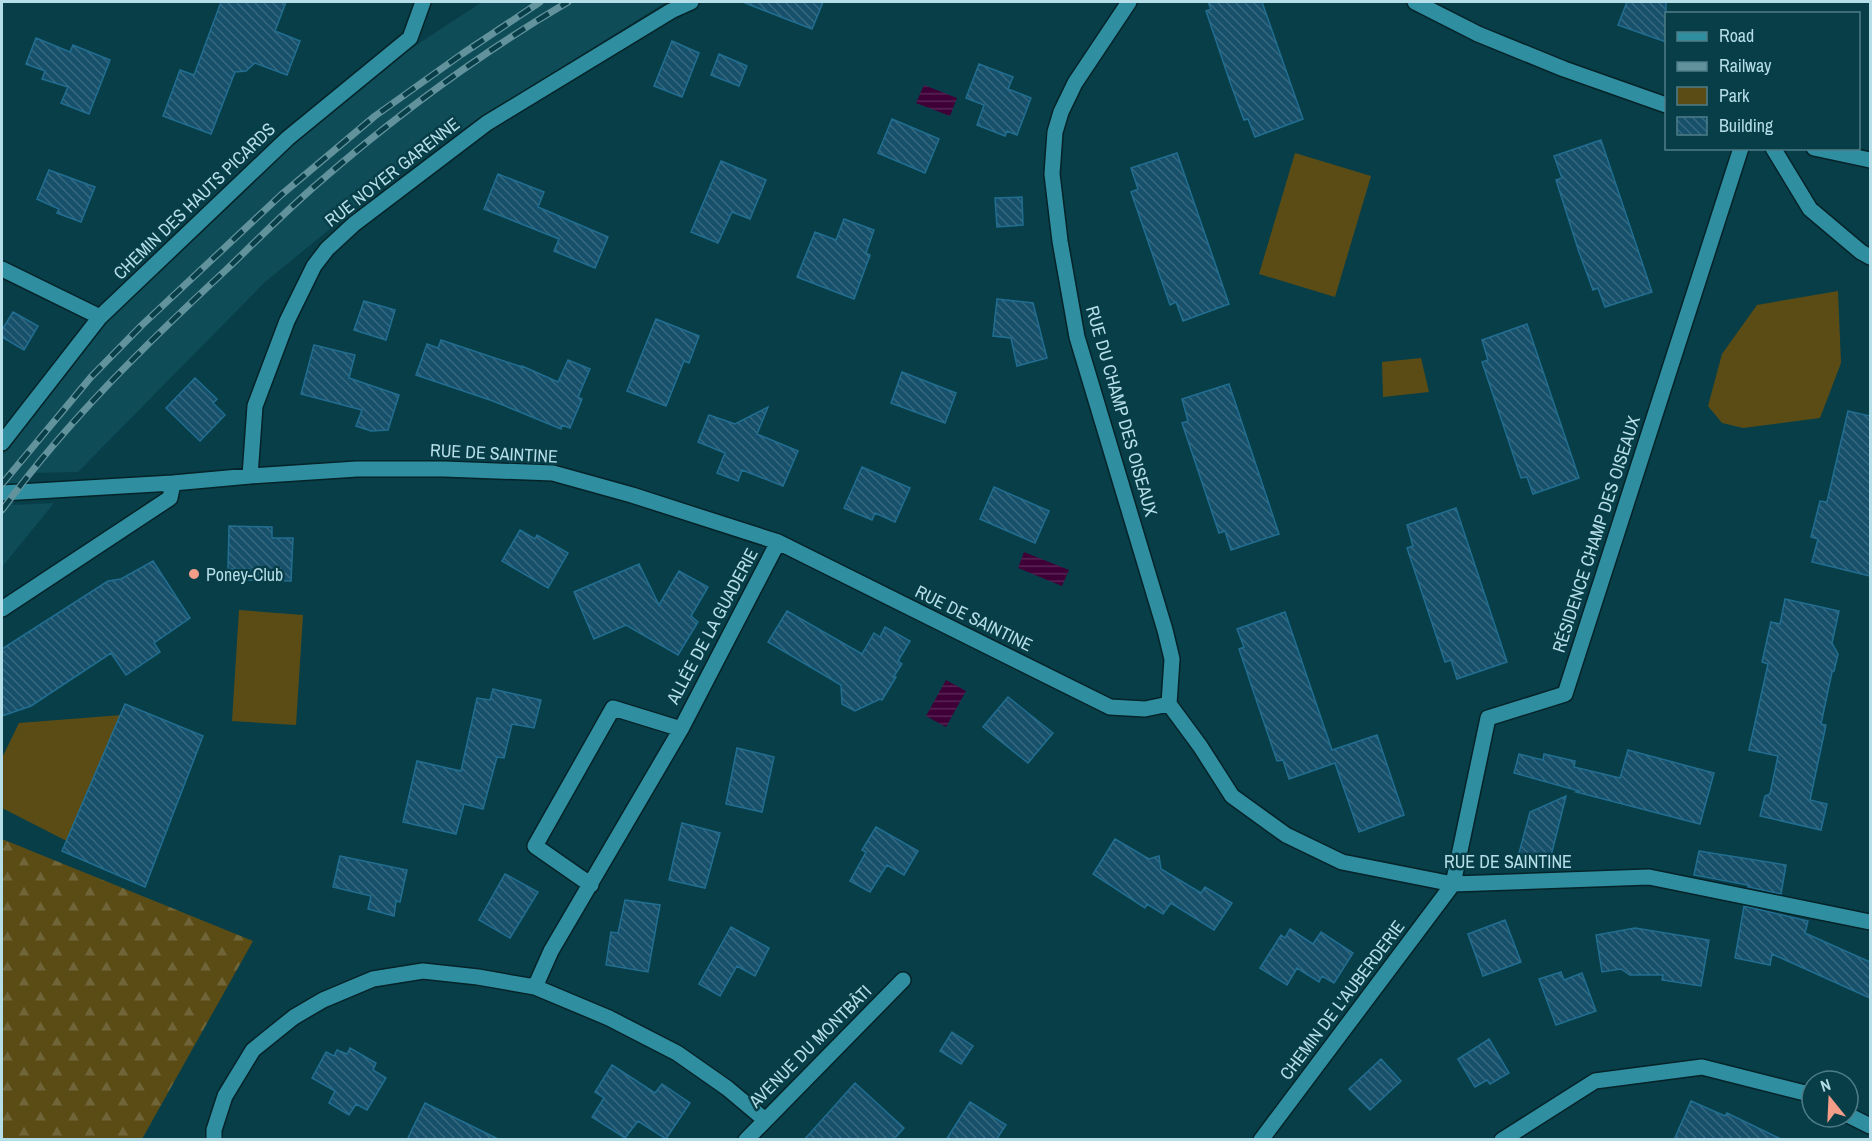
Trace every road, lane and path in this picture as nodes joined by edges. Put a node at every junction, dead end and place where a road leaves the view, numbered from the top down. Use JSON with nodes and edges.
{"nodes":[{"id":1,"x":423,"y":2,"type":"edge"},
{"id":2,"x":691,"y":2,"type":"edge"},
{"id":3,"x":1130,"y":2,"type":"edge"},
{"id":4,"x":1415,"y":2,"type":"edge"},
{"id":5,"x":1665,"y":105,"type":"edge"},
{"id":6,"x":1741,"y":150,"type":"edge"},
{"id":7,"x":1774,"y":150,"type":"edge"},
{"id":8,"x":1824,"y":150,"type":"edge"},
{"id":9,"x":1870,"y":159,"type":"edge"},
{"id":10,"x":1870,"y":257,"type":"edge"},
{"id":11,"x":2,"y":269,"type":"edge"},
{"id":12,"x":100,"y":317,"type":"junction"},
{"id":13,"x":2,"y":443,"type":"edge"},
{"id":14,"x":250,"y":476,"type":"junction"},
{"id":15,"x":173,"y":483,"type":"junction"},
{"id":16,"x":2,"y":493,"type":"edge"},
{"id":17,"x":778,"y":542,"type":"junction"},
{"id":18,"x":2,"y":609,"type":"edge"},
{"id":19,"x":1169,"y":704,"type":"junction"},
{"id":20,"x":681,"y":729,"type":"junction"},
{"id":21,"x":1453,"y":884,"type":"junction"},
{"id":22,"x":591,"y":885,"type":"junction"},
{"id":23,"x":1870,"y":922,"type":"edge"},
{"id":24,"x":903,"y":980,"type":"dead end"},
{"id":25,"x":536,"y":987,"type":"junction"},
{"id":26,"x":1800,"y":1092,"type":"edge"},
{"id":27,"x":764,"y":1119,"type":"junction"},
{"id":28,"x":214,"y":1140,"type":"edge"},
{"id":29,"x":746,"y":1140,"type":"edge"},
{"id":30,"x":1261,"y":1140,"type":"edge"},
{"id":31,"x":1502,"y":1140,"type":"edge"}],
"edges":[{"from":1,"to":12,"type":"street","name":"CHEMIN DES HAUTS PICARDS"},
{"from":2,"to":14,"type":"street","name":"RUE NOYER GARENNE"},
{"from":3,"to":19,"type":"street","name":"RUE DU CHAMP DES OISEAUX"},
{"from":4,"to":5,"type":"street"},
{"from":6,"to":21,"type":"street","name":"RÉSIDENCE CHAMP DES OISEAUX"},
{"from":7,"to":10,"type":"street"},
{"from":8,"to":9,"type":"street"},
{"from":11,"to":12,"type":"street"},
{"from":12,"to":13,"type":"street","name":"CHEMIN DES HAUTS PICARDS"},
{"from":14,"to":15,"type":"street","name":"RUE DE SAINTINE"},
{"from":14,"to":17,"type":"street","name":"RUE DE SAINTINE"},
{"from":15,"to":16,"type":"street","name":"RUE DE SAINTINE"},
{"from":15,"to":18,"type":"street"},
{"from":17,"to":19,"type":"street","name":"RUE DE SAINTINE"},
{"from":17,"to":20,"type":"street","name":"ALLÉE DE LA GUADERIE"},
{"from":19,"to":21,"type":"street","name":"RUE DE SAINTINE"},
{"from":20,"to":22,"type":"street","name":"ALLÉE DE LA GUADERIE"},
{"from":20,"to":22,"type":"street","name":"ALLÉE DE LA GUADERIE"},
{"from":21,"to":23,"type":"street","name":"RUE DE SAINTINE"},
{"from":21,"to":30,"type":"street","name":"CHEMIN DE L'AUBERDERIE"},
{"from":22,"to":25,"type":"street","name":"ALLÉE DE LA GUADERIE"},
{"from":24,"to":27,"type":"street","name":"AVENUE DU MONTBÂTI"},
{"from":25,"to":27,"type":"street"},
{"from":25,"to":28,"type":"street"},
{"from":26,"to":31,"type":"street"},
{"from":27,"to":29,"type":"street","name":"AVENUE DU MONTBÂTI"}]}
